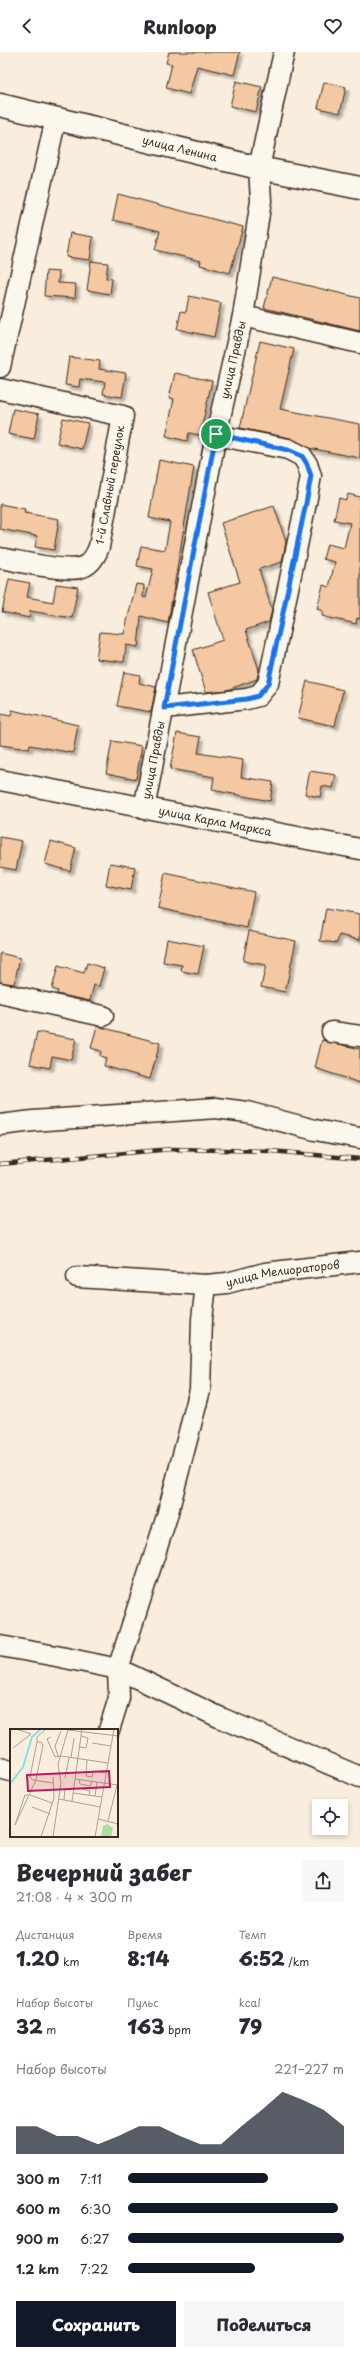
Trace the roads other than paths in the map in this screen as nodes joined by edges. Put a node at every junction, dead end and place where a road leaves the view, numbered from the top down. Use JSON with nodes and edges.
{"nodes":[{"id":1,"x":284,"y":52,"type":"edge"},
{"id":2,"x":0,"y":105,"type":"edge"},
{"id":3,"x":56,"y":118,"type":"junction"},
{"id":4,"x":259,"y":168,"type":"junction"},
{"id":5,"x":360,"y":188,"type":"edge"},
{"id":6,"x":243,"y":316,"type":"junction"},
{"id":7,"x":360,"y":343,"type":"edge"},
{"id":8,"x":0,"y":367,"type":"edge"},
{"id":9,"x":0,"y":389,"type":"edge"},
{"id":10,"x":216,"y":434,"type":"junction"},
{"id":11,"x":0,"y":558,"type":"edge"},
{"id":12,"x":164,"y":708,"type":"junction"},
{"id":13,"x":0,"y":780,"type":"edge"},
{"id":14,"x":144,"y":809,"type":"junction"},
{"id":15,"x":360,"y":849,"type":"edge"},
{"id":16,"x":0,"y":993,"type":"edge"},
{"id":17,"x":103,"y":1016,"type":"dead end"},
{"id":18,"x":332,"y":1032,"type":"dead end"},
{"id":19,"x":360,"y":1036,"type":"edge"},
{"id":20,"x":0,"y":1125,"type":"edge"},
{"id":21,"x":360,"y":1138,"type":"edge"},
{"id":22,"x":360,"y":1262,"type":"edge"},
{"id":23,"x":76,"y":1277,"type":"dead end"},
{"id":24,"x":206,"y":1285,"type":"junction"},
{"id":25,"x":0,"y":1646,"type":"edge"},
{"id":26,"x":118,"y":1669,"type":"junction"},
{"id":27,"x":109,"y":1729,"type":"edge"},
{"id":28,"x":0,"y":1768,"type":"edge"},
{"id":29,"x":10,"y":1771,"type":"edge"},
{"id":30,"x":360,"y":1777,"type":"edge"}],
"edges":[{"from":1,"to":4,"type":"street","name":"улица Правды"},
{"from":2,"to":3,"type":"main road","name":"улица Ленина"},
{"from":3,"to":4,"type":"main road","name":"улица Ленина"},
{"from":3,"to":8,"type":"street"},
{"from":4,"to":5,"type":"main road","name":"улица Ленина"},
{"from":4,"to":6,"type":"street","name":"улица Правды"},
{"from":6,"to":7,"type":"street"},
{"from":6,"to":10,"type":"street","name":"улица Правды"},
{"from":9,"to":11,"type":"street","name":"1-й Славный переулок"},
{"from":10,"to":12,"type":"street","name":"улица Правды"},
{"from":10,"to":12,"type":"street"},
{"from":12,"to":14,"type":"street","name":"улица Правды"},
{"from":13,"to":14,"type":"street","name":"улица Карла Маркса"},
{"from":14,"to":15,"type":"street","name":"улица Карла Маркса"},
{"from":16,"to":17,"type":"street"},
{"from":18,"to":19,"type":"street"},
{"from":20,"to":21,"type":"street"},
{"from":22,"to":24,"type":"street","name":"улица Мелиораторов"},
{"from":23,"to":24,"type":"street","name":"улица Мелиораторов"},
{"from":24,"to":26,"type":"street"},
{"from":25,"to":26,"type":"street"},
{"from":26,"to":27,"type":"street"},
{"from":26,"to":30,"type":"street"},
{"from":28,"to":29,"type":"street"}]}
